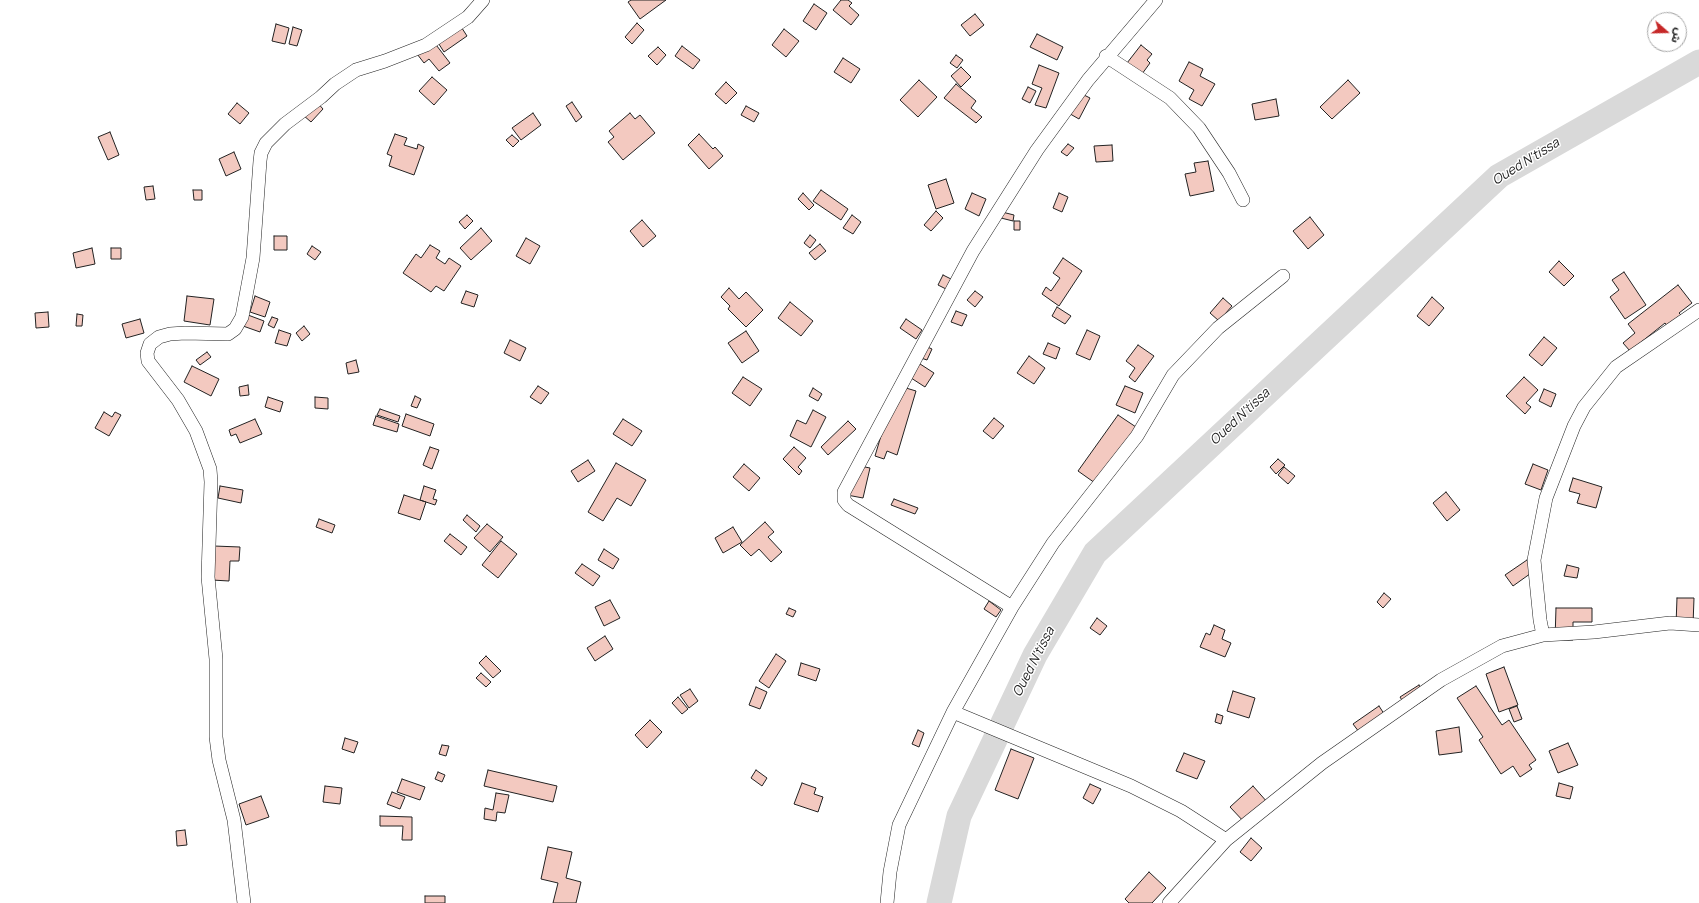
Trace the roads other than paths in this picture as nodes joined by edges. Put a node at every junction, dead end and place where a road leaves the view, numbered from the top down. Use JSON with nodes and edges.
{"nodes":[{"id":1,"x":483,"y":0,"type":"edge"},
{"id":2,"x":1156,"y":0,"type":"edge"},
{"id":3,"x":1106,"y":56,"type":"junction"},
{"id":4,"x":1243,"y":200,"type":"dead end"},
{"id":5,"x":1283,"y":276,"type":"dead end"},
{"id":6,"x":1699,"y":310,"type":"edge"},
{"id":7,"x":1012,"y":607,"type":"junction"},
{"id":8,"x":1699,"y":625,"type":"edge"},
{"id":9,"x":1543,"y":635,"type":"junction"},
{"id":10,"x":953,"y":712,"type":"junction"},
{"id":11,"x":1226,"y":840,"type":"junction"},
{"id":12,"x":244,"y":903,"type":"edge"},
{"id":13,"x":887,"y":903,"type":"edge"},
{"id":14,"x":1169,"y":903,"type":"edge"}],
"edges":[{"from":1,"to":12,"type":"street"},
{"from":2,"to":3,"type":"street"},
{"from":3,"to":4,"type":"street"},
{"from":3,"to":7,"type":"street"},
{"from":5,"to":7,"type":"street"},
{"from":6,"to":9,"type":"street"},
{"from":7,"to":10,"type":"street"},
{"from":8,"to":9,"type":"street"},
{"from":9,"to":11,"type":"street"},
{"from":10,"to":11,"type":"street"},
{"from":10,"to":13,"type":"street"},
{"from":11,"to":14,"type":"street"}]}
